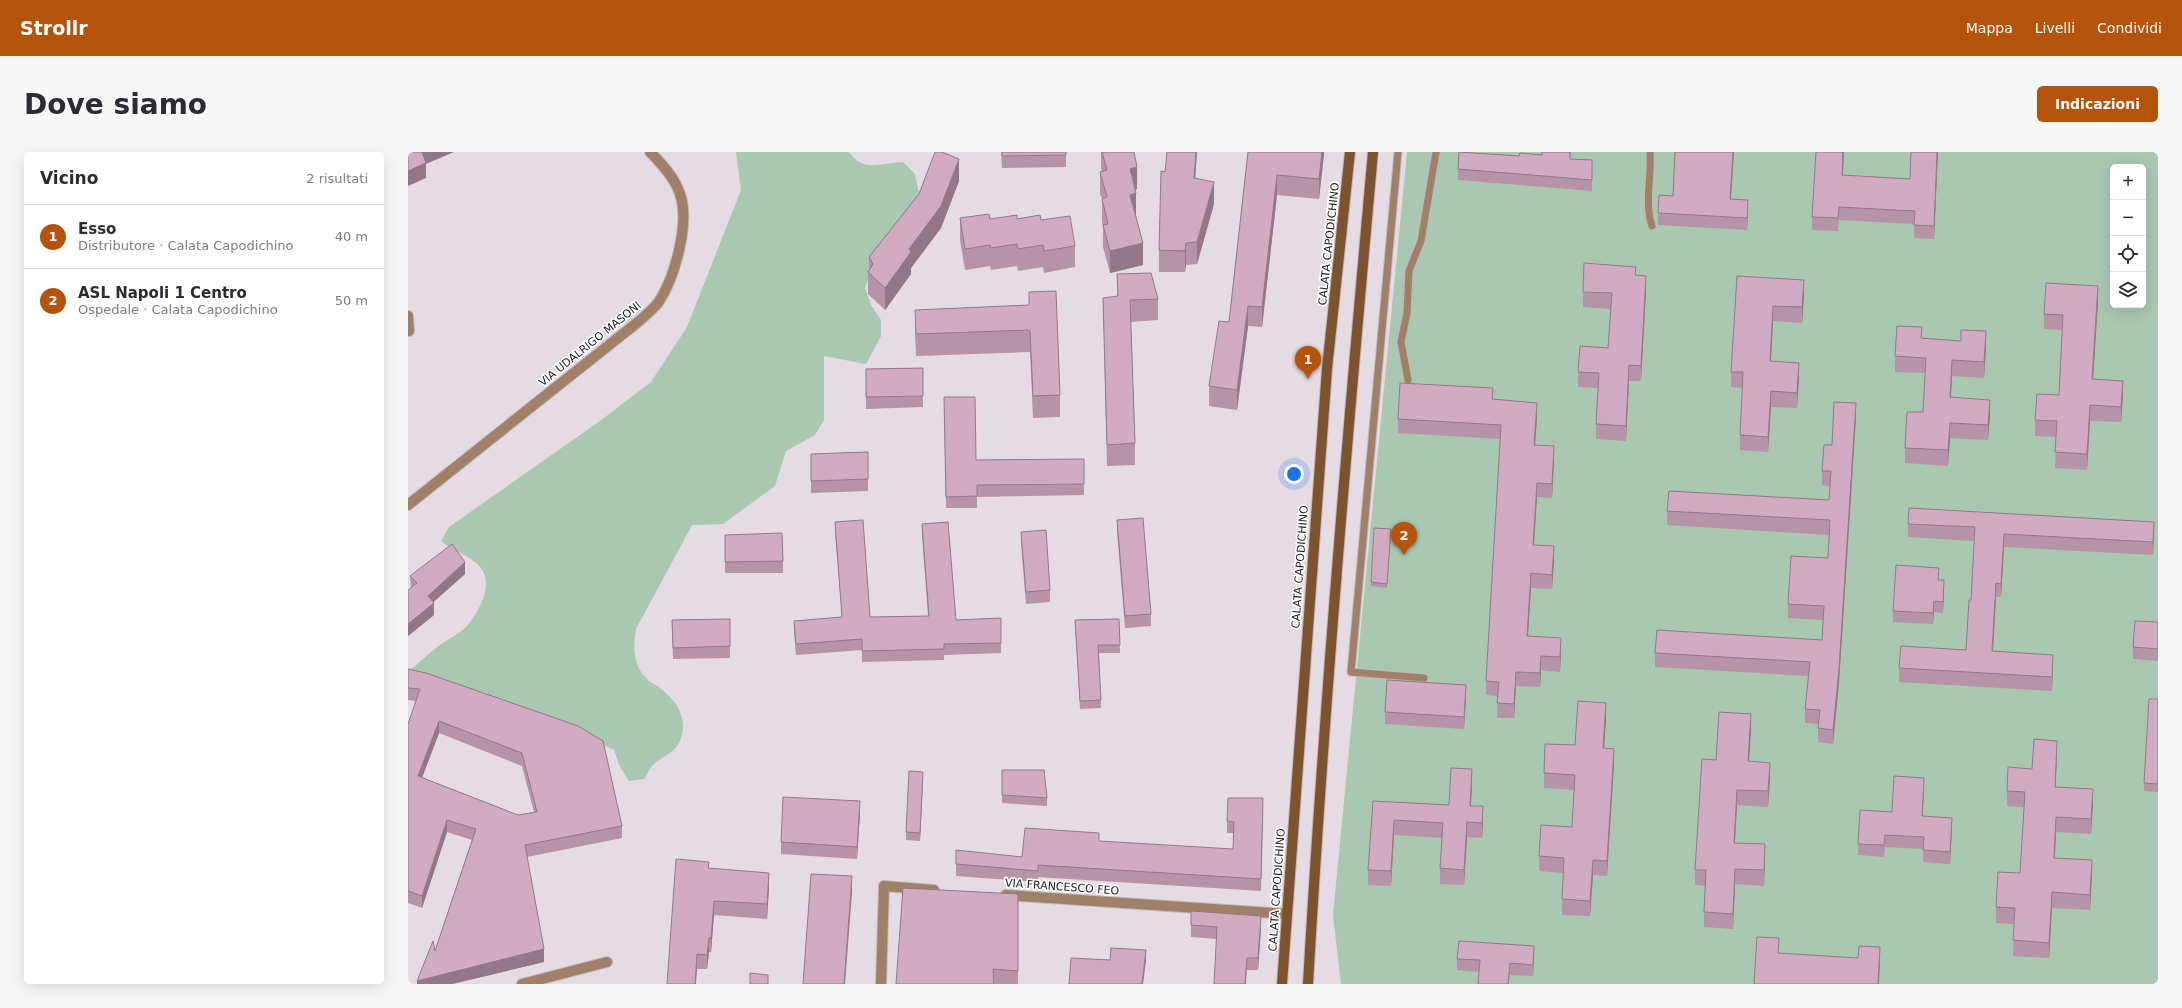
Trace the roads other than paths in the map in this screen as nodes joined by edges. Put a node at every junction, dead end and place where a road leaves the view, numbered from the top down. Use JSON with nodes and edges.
{"nodes":[{"id":1,"x":650,"y":152,"type":"edge"},
{"id":2,"x":1350,"y":152,"type":"edge"},
{"id":3,"x":1373,"y":152,"type":"edge"},
{"id":4,"x":1398,"y":152,"type":"edge"},
{"id":5,"x":1436,"y":152,"type":"edge"},
{"id":6,"x":1650,"y":152,"type":"edge"},
{"id":7,"x":1652,"y":226,"type":"dead end"},
{"id":8,"x":408,"y":316,"type":"edge"},
{"id":9,"x":408,"y":330,"type":"edge"},
{"id":10,"x":1408,"y":380,"type":"dead end"},
{"id":11,"x":408,"y":505,"type":"edge"},
{"id":12,"x":1424,"y":678,"type":"dead end"},
{"id":13,"x":948,"y":891,"type":"edge"},
{"id":14,"x":995,"y":894,"type":"edge"},
{"id":15,"x":1287,"y":914,"type":"junction"},
{"id":16,"x":607,"y":962,"type":"dead end"},
{"id":17,"x":522,"y":984,"type":"edge"},
{"id":18,"x":881,"y":984,"type":"edge"},
{"id":19,"x":1282,"y":984,"type":"edge"},
{"id":20,"x":1308,"y":984,"type":"edge"}],
"edges":[{"from":1,"to":11,"type":"street","name":"VIA UDALRIGO MASONI"},
{"from":2,"to":15,"type":"main road","name":"CALATA CAPODICHINO"},
{"from":3,"to":20,"type":"main road"},
{"from":4,"to":12,"type":"lane"},
{"from":5,"to":10,"type":"lane"},
{"from":6,"to":7,"type":"lane"},
{"from":8,"to":9,"type":"street"},
{"from":13,"to":18,"type":"street"},
{"from":14,"to":15,"type":"street","name":"VIA FRANCESCO FEO"},
{"from":15,"to":19,"type":"main road","name":"CALATA CAPODICHINO"},
{"from":16,"to":17,"type":"street"}]}
